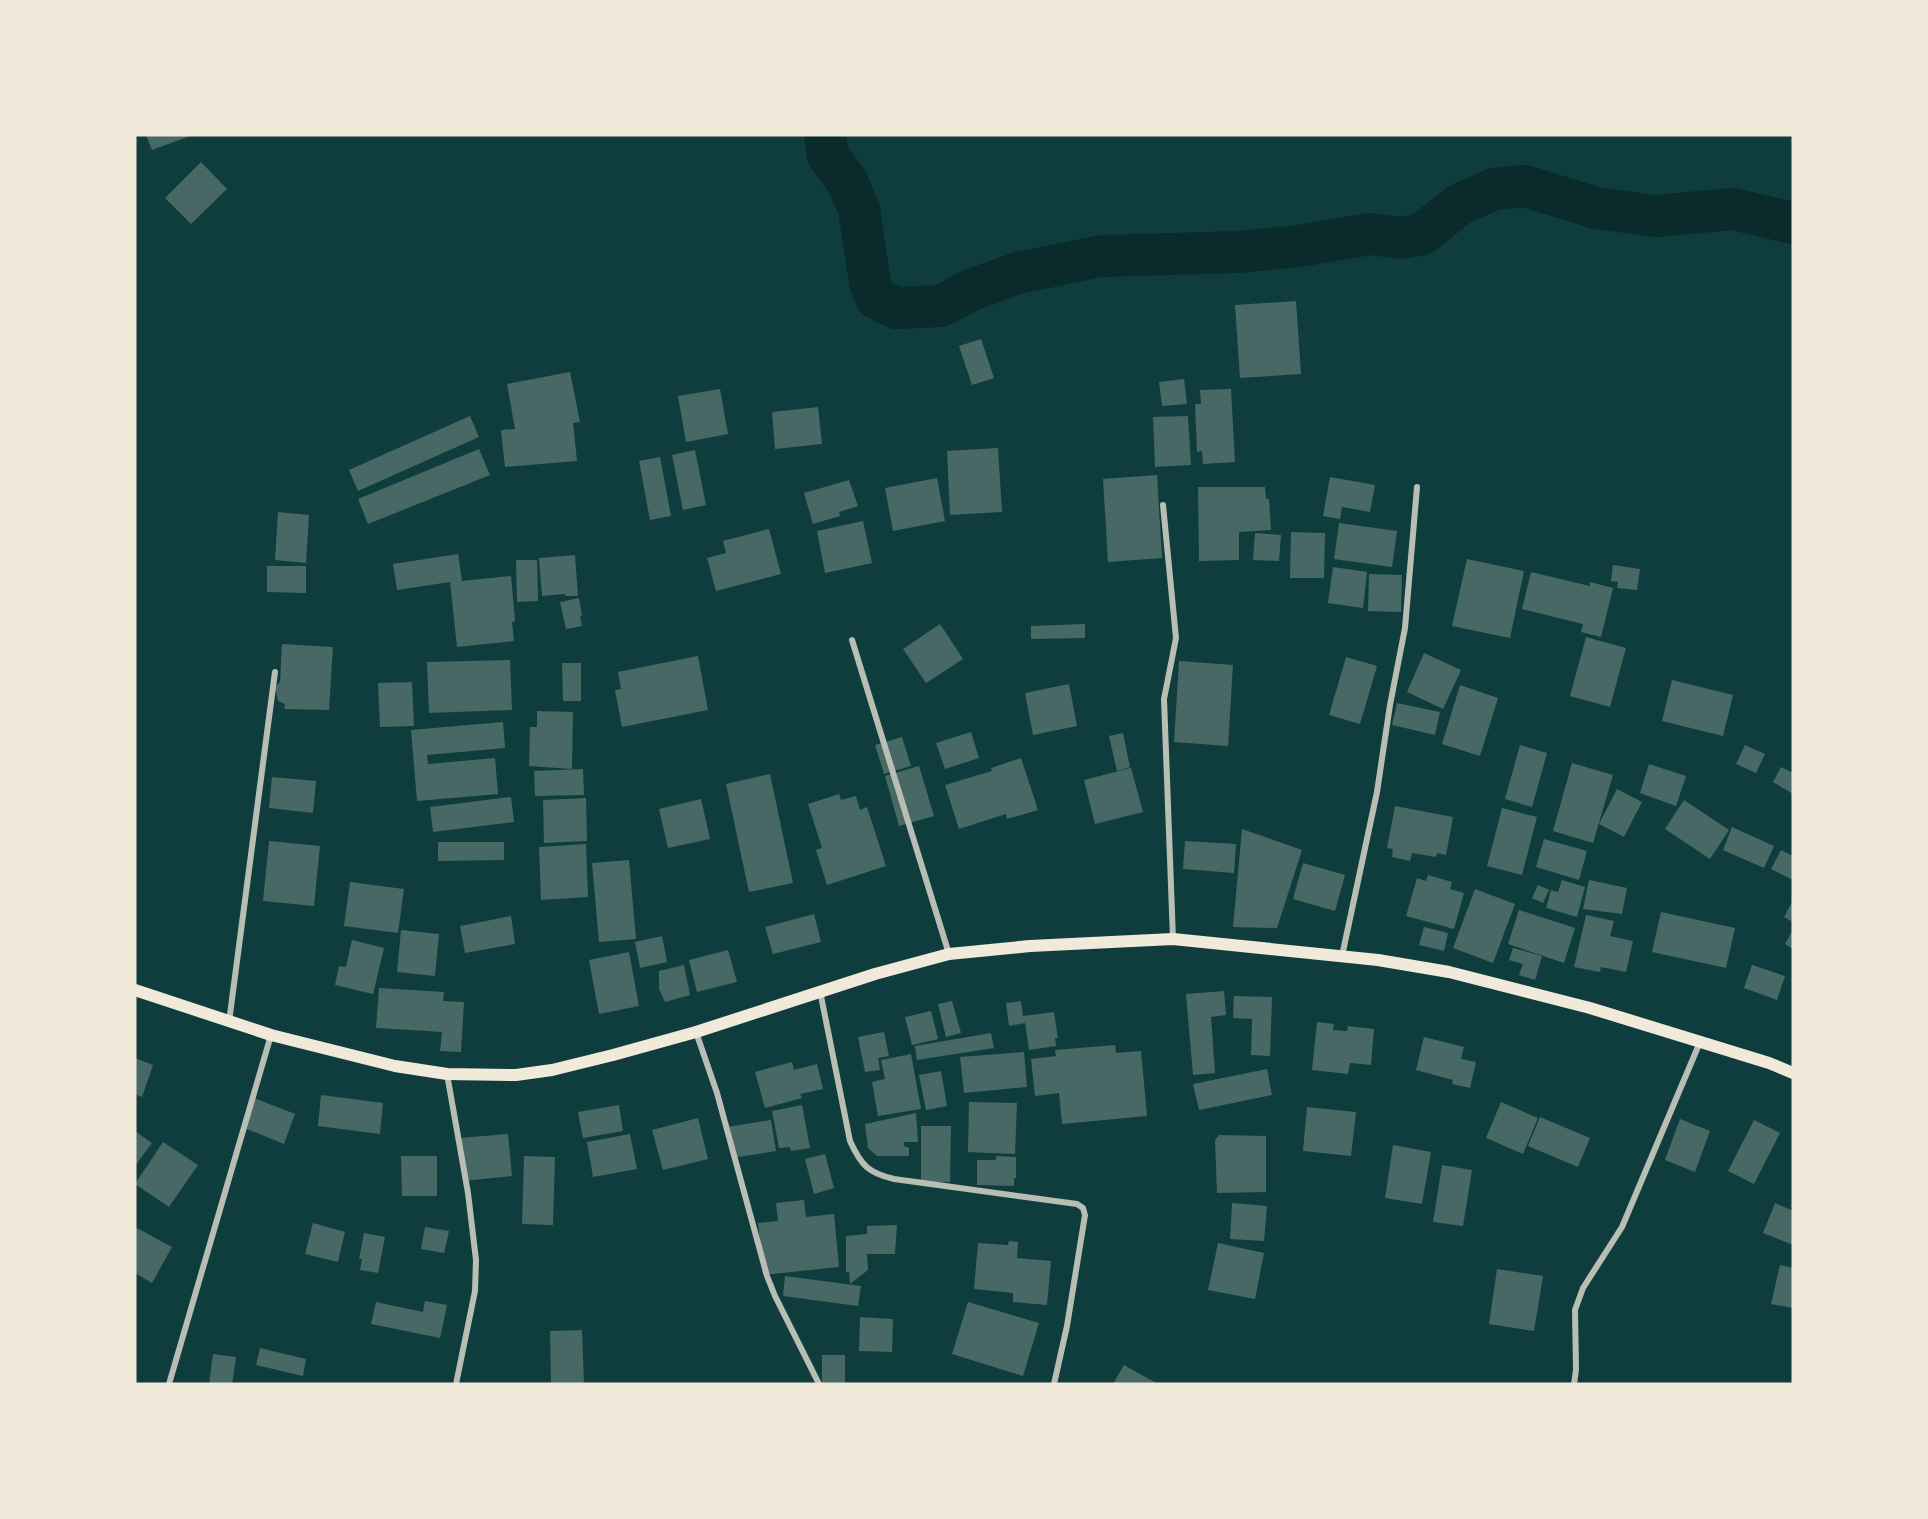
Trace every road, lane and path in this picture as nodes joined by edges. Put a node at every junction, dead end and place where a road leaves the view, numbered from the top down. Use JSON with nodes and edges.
{"nodes":[{"id":1,"x":1417,"y":488,"type":"dead end"},
{"id":2,"x":1163,"y":505,"type":"dead end"},
{"id":3,"x":852,"y":639,"type":"dead end"},
{"id":4,"x":275,"y":672,"type":"dead end"},
{"id":5,"x":1173,"y":939,"type":"junction"},
{"id":6,"x":949,"y":954,"type":"junction"},
{"id":7,"x":1342,"y":957,"type":"junction"},
{"id":8,"x":135,"y":990,"type":"edge"},
{"id":9,"x":820,"y":992,"type":"junction"},
{"id":10,"x":229,"y":1022,"type":"junction"},
{"id":11,"x":696,"y":1032,"type":"junction"},
{"id":12,"x":272,"y":1035,"type":"junction"},
{"id":13,"x":1700,"y":1042,"type":"junction"},
{"id":14,"x":1793,"y":1073,"type":"edge"},
{"id":15,"x":447,"y":1074,"type":"junction"},
{"id":16,"x":169,"y":1384,"type":"edge"},
{"id":17,"x":456,"y":1384,"type":"edge"},
{"id":18,"x":819,"y":1384,"type":"edge"},
{"id":19,"x":1054,"y":1384,"type":"edge"},
{"id":20,"x":1574,"y":1384,"type":"edge"}],
"edges":[{"from":1,"to":7,"type":"street"},
{"from":2,"to":5,"type":"street"},
{"from":3,"to":6,"type":"street"},
{"from":4,"to":10,"type":"street"},
{"from":5,"to":6,"type":"main road"},
{"from":5,"to":7,"type":"main road"},
{"from":6,"to":9,"type":"main road"},
{"from":7,"to":13,"type":"main road"},
{"from":8,"to":10,"type":"main road"},
{"from":9,"to":11,"type":"main road"},
{"from":9,"to":19,"type":"street"},
{"from":10,"to":12,"type":"main road"},
{"from":11,"to":15,"type":"main road"},
{"from":11,"to":18,"type":"street"},
{"from":12,"to":15,"type":"main road"},
{"from":12,"to":16,"type":"street"},
{"from":13,"to":14,"type":"main road"},
{"from":13,"to":20,"type":"street"},
{"from":15,"to":17,"type":"street"}]}
